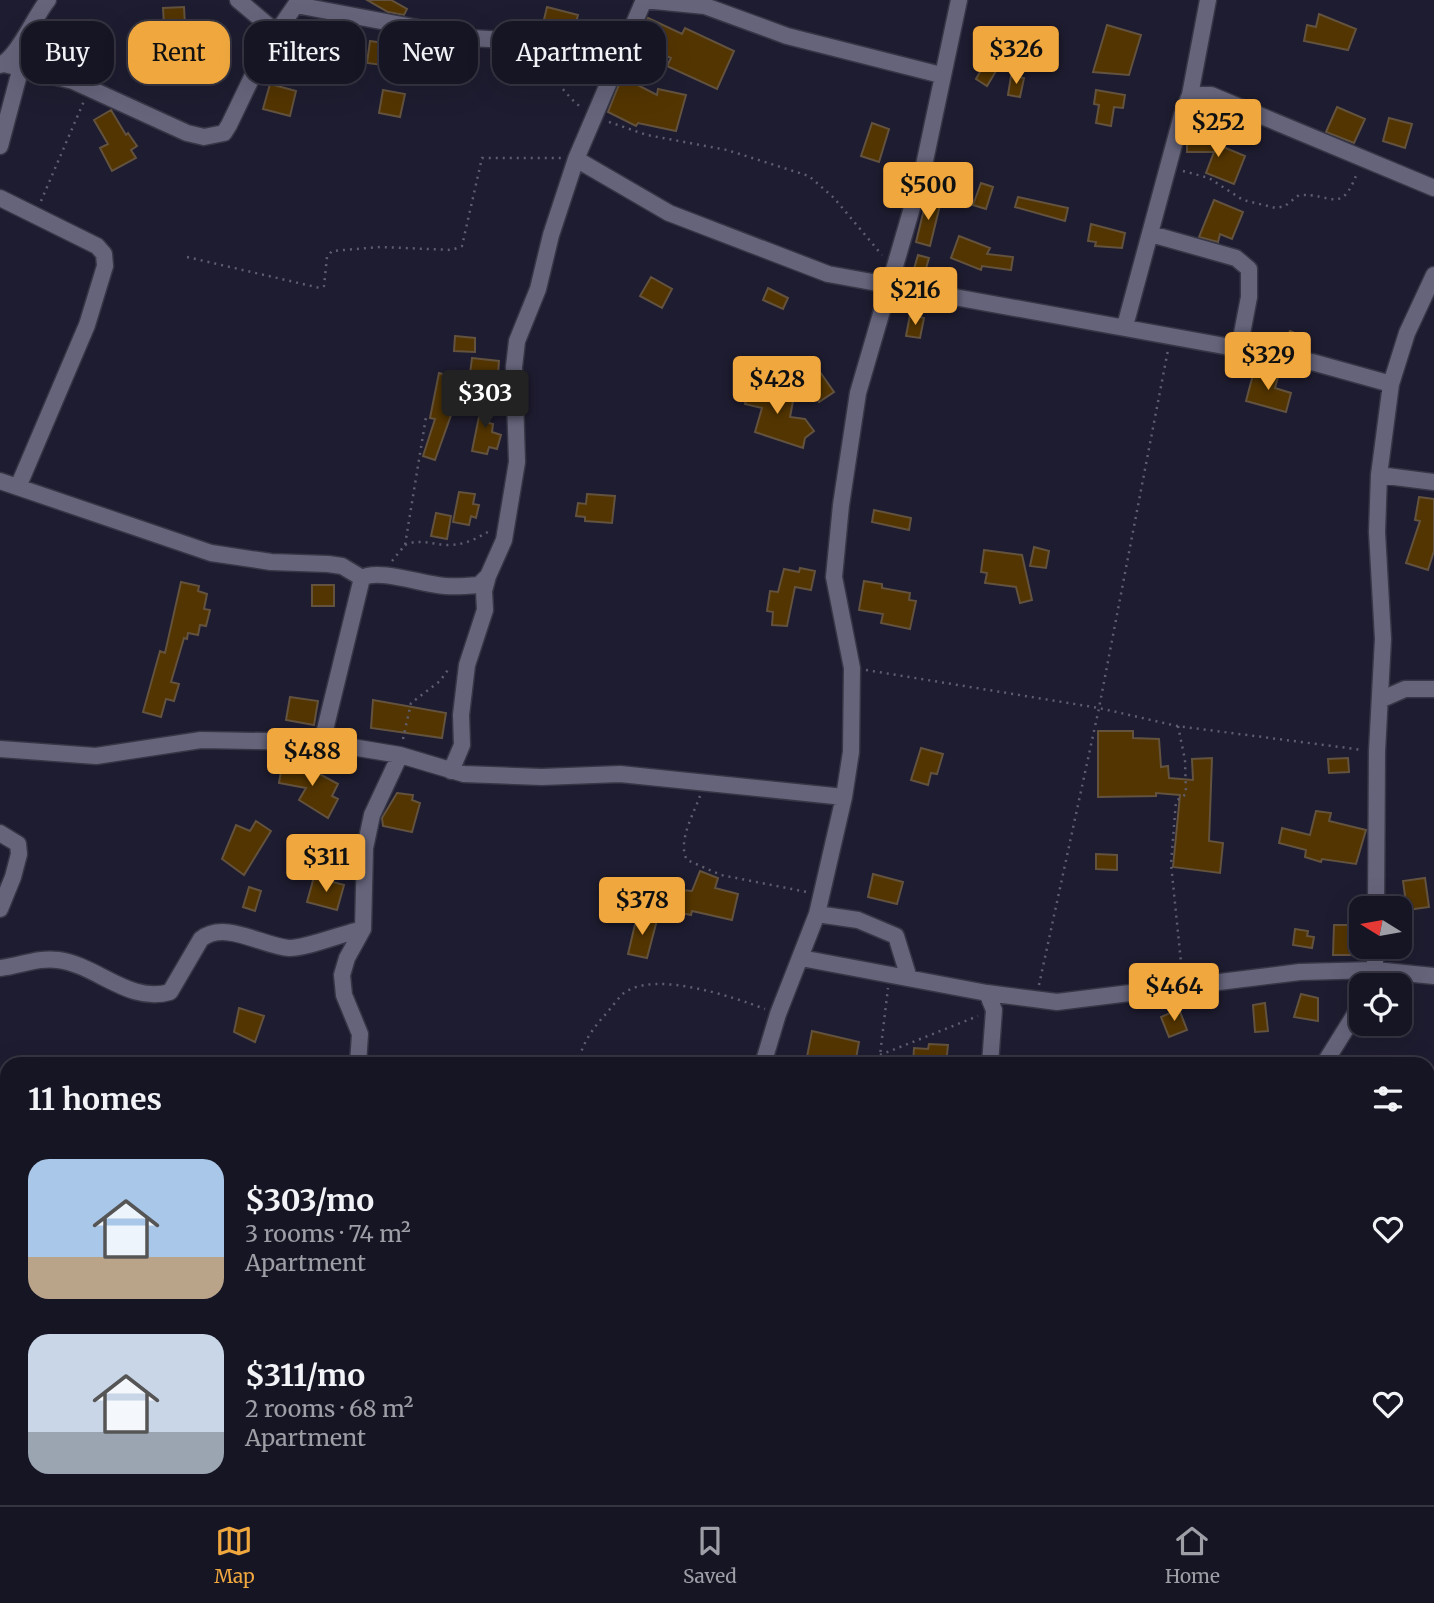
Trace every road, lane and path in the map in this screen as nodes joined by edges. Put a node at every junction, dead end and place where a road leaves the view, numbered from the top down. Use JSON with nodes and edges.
{"nodes":[{"id":1,"x":48,"y":0,"type":"edge"},
{"id":2,"x":238,"y":0,"type":"edge"},
{"id":3,"x":644,"y":0,"type":"edge"},
{"id":4,"x":959,"y":0,"type":"edge"},
{"id":5,"x":1208,"y":0,"type":"edge"},
{"id":6,"x":297,"y":2,"type":"edge"},
{"id":7,"x":263,"y":21,"type":"edge"},
{"id":8,"x":284,"y":21,"type":"edge"},
{"id":9,"x":634,"y":21,"type":"edge"},
{"id":10,"x":492,"y":40,"type":"edge"},
{"id":11,"x":8,"y":66,"type":"edge"},
{"id":12,"x":941,"y":75,"type":"junction"},
{"id":13,"x":250,"y":84,"type":"edge"},
{"id":14,"x":559,"y":84,"type":"edge"},
{"id":15,"x":607,"y":84,"type":"edge"},
{"id":16,"x":90,"y":89,"type":"junction"},
{"id":17,"x":1190,"y":95,"type":"junction"},
{"id":18,"x":594,"y":117,"type":"junction"},
{"id":19,"x":0,"y":146,"type":"edge"},
{"id":20,"x":576,"y":159,"type":"junction"},
{"id":21,"x":1369,"y":161,"type":"junction"},
{"id":22,"x":1167,"y":166,"type":"junction"},
{"id":23,"x":1434,"y":188,"type":"edge"},
{"id":24,"x":0,"y":198,"type":"edge"},
{"id":25,"x":35,"y":216,"type":"junction"},
{"id":26,"x":1151,"y":234,"type":"junction"},
{"id":27,"x":187,"y":257,"type":"dead end"},
{"id":28,"x":893,"y":268,"type":"junction"},
{"id":29,"x":1434,"y":275,"type":"edge"},
{"id":30,"x":887,"y":285,"type":"junction"},
{"id":31,"x":1125,"y":326,"type":"junction"},
{"id":32,"x":1171,"y":337,"type":"junction"},
{"id":33,"x":1239,"y":349,"type":"junction"},
{"id":34,"x":1391,"y":384,"type":"junction"},
{"id":35,"x":426,"y":417,"type":"dead end"},
{"id":36,"x":1379,"y":474,"type":"junction"},
{"id":37,"x":0,"y":481,"type":"edge"},
{"id":38,"x":1434,"y":482,"type":"edge"},
{"id":39,"x":18,"y":487,"type":"junction"},
{"id":40,"x":507,"y":524,"type":"junction"},
{"id":41,"x":405,"y":545,"type":"junction"},
{"id":42,"x":384,"y":564,"type":"dead end"},
{"id":43,"x":488,"y":576,"type":"junction"},
{"id":44,"x":362,"y":578,"type":"junction"},
{"id":45,"x":452,"y":663,"type":"dead end"},
{"id":46,"x":852,"y":668,"type":"junction"},
{"id":47,"x":1382,"y":672,"type":"junction"},
{"id":48,"x":1434,"y":689,"type":"edge"},
{"id":49,"x":1405,"y":690,"type":"junction"},
{"id":50,"x":1380,"y":700,"type":"junction"},
{"id":51,"x":1099,"y":708,"type":"junction"},
{"id":52,"x":1177,"y":726,"type":"junction"},
{"id":53,"x":322,"y":742,"type":"junction"},
{"id":54,"x":0,"y":750,"type":"edge"},
{"id":55,"x":1377,"y":751,"type":"junction"},
{"id":56,"x":400,"y":755,"type":"junction"},
{"id":57,"x":451,"y":771,"type":"junction"},
{"id":58,"x":705,"y":783,"type":"junction"},
{"id":59,"x":844,"y":797,"type":"junction"},
{"id":60,"x":0,"y":833,"type":"edge"},
{"id":61,"x":822,"y":893,"type":"junction"},
{"id":62,"x":1376,"y":896,"type":"edge"},
{"id":63,"x":0,"y":909,"type":"edge"},
{"id":64,"x":817,"y":914,"type":"junction"},
{"id":65,"x":363,"y":929,"type":"junction"},
{"id":66,"x":801,"y":958,"type":"junction"},
{"id":67,"x":0,"y":968,"type":"edge"},
{"id":68,"x":890,"y":975,"type":"junction"},
{"id":69,"x":1349,"y":976,"type":"edge"},
{"id":70,"x":1434,"y":976,"type":"edge"},
{"id":71,"x":1412,"y":977,"type":"edge"},
{"id":72,"x":909,"y":978,"type":"junction"},
{"id":73,"x":1183,"y":986,"type":"junction"},
{"id":74,"x":987,"y":993,"type":"junction"},
{"id":75,"x":1036,"y":1001,"type":"junction"},
{"id":76,"x":994,"y":1010,"type":"junction"},
{"id":77,"x":778,"y":1014,"type":"junction"},
{"id":78,"x":1349,"y":1024,"type":"edge"},
{"id":79,"x":880,"y":1055,"type":"joint"},
{"id":80,"x":358,"y":1057,"type":"edge"},
{"id":81,"x":580,"y":1057,"type":"edge"},
{"id":82,"x":765,"y":1057,"type":"edge"},
{"id":83,"x":991,"y":1057,"type":"edge"},
{"id":84,"x":1328,"y":1057,"type":"edge"}],
"edges":[{"from":1,"to":11,"type":"street"},
{"from":2,"to":7,"type":"street"},
{"from":3,"to":9,"type":"street"},
{"from":3,"to":12,"type":"street"},
{"from":4,"to":12,"type":"street"},
{"from":5,"to":17,"type":"street"},
{"from":6,"to":8,"type":"street"},
{"from":6,"to":10,"type":"street"},
{"from":11,"to":16,"type":"street"},
{"from":11,"to":19,"type":"street"},
{"from":12,"to":28,"type":"street"},
{"from":13,"to":16,"type":"street"},
{"from":14,"to":18,"type":"path"},
{"from":15,"to":18,"type":"street"},
{"from":16,"to":25,"type":"path"},
{"from":17,"to":21,"type":"street"},
{"from":17,"to":22,"type":"street"},
{"from":18,"to":20,"type":"street"},
{"from":18,"to":28,"type":"path"},
{"from":20,"to":27,"type":"path"},
{"from":20,"to":30,"type":"street"},
{"from":20,"to":40,"type":"street"},
{"from":21,"to":22,"type":"path"},
{"from":21,"to":23,"type":"street"},
{"from":22,"to":26,"type":"street"},
{"from":24,"to":25,"type":"street"},
{"from":25,"to":39,"type":"street"},
{"from":26,"to":31,"type":"street"},
{"from":26,"to":33,"type":"street"},
{"from":28,"to":30,"type":"street"},
{"from":29,"to":34,"type":"street"},
{"from":30,"to":31,"type":"street"},
{"from":30,"to":46,"type":"street"},
{"from":31,"to":32,"type":"street"},
{"from":32,"to":33,"type":"street"},
{"from":32,"to":51,"type":"path"},
{"from":33,"to":34,"type":"street"},
{"from":34,"to":36,"type":"street"},
{"from":35,"to":41,"type":"path"},
{"from":36,"to":38,"type":"street"},
{"from":36,"to":47,"type":"street"},
{"from":37,"to":39,"type":"street"},
{"from":39,"to":44,"type":"street"},
{"from":40,"to":41,"type":"path"},
{"from":40,"to":43,"type":"street"},
{"from":41,"to":42,"type":"path"},
{"from":43,"to":44,"type":"street"},
{"from":43,"to":57,"type":"street"},
{"from":44,"to":53,"type":"street"},
{"from":45,"to":56,"type":"path"},
{"from":46,"to":51,"type":"path"},
{"from":46,"to":59,"type":"street"},
{"from":47,"to":49,"type":"street"},
{"from":47,"to":50,"type":"street"},
{"from":48,"to":49,"type":"street"},
{"from":49,"to":50,"type":"street"},
{"from":50,"to":55,"type":"street"},
{"from":51,"to":52,"type":"path"},
{"from":51,"to":75,"type":"path"},
{"from":52,"to":55,"type":"path"},
{"from":52,"to":73,"type":"path"},
{"from":53,"to":54,"type":"street"},
{"from":53,"to":56,"type":"street"},
{"from":55,"to":62,"type":"street"},
{"from":56,"to":57,"type":"street"},
{"from":56,"to":65,"type":"street"},
{"from":57,"to":58,"type":"street"},
{"from":58,"to":59,"type":"street"},
{"from":58,"to":61,"type":"path"},
{"from":59,"to":61,"type":"street"},
{"from":60,"to":63,"type":"street"},
{"from":61,"to":64,"type":"street"},
{"from":64,"to":66,"type":"street"},
{"from":64,"to":72,"type":"street"},
{"from":65,"to":67,"type":"street"},
{"from":65,"to":80,"type":"street"},
{"from":66,"to":68,"type":"street"},
{"from":66,"to":77,"type":"street"},
{"from":68,"to":72,"type":"street"},
{"from":68,"to":79,"type":"path"},
{"from":69,"to":73,"type":"street"},
{"from":70,"to":71,"type":"street"},
{"from":72,"to":74,"type":"street"},
{"from":73,"to":75,"type":"street"},
{"from":74,"to":75,"type":"street"},
{"from":74,"to":76,"type":"street"},
{"from":76,"to":79,"type":"path"},
{"from":76,"to":83,"type":"street"},
{"from":77,"to":81,"type":"path"},
{"from":77,"to":82,"type":"street"},
{"from":78,"to":84,"type":"street"}]}
